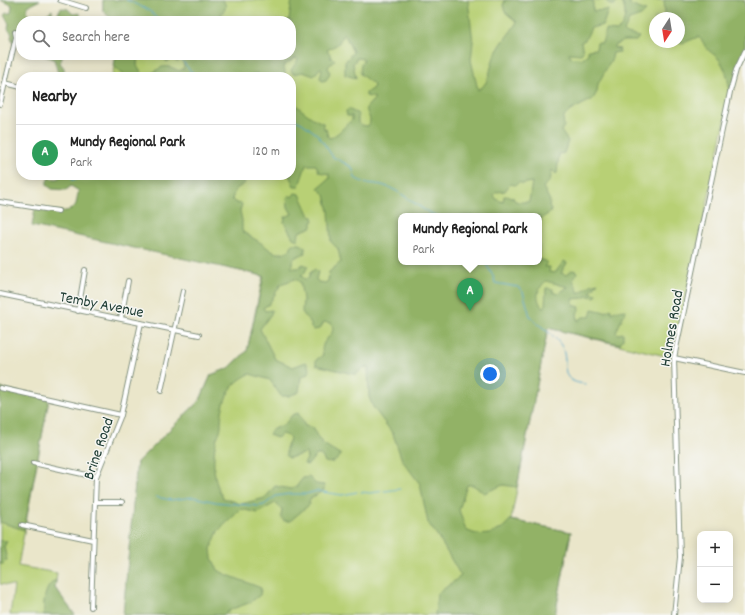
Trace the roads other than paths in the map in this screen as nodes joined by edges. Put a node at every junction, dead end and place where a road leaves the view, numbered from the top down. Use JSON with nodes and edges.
{"nodes":[{"id":1,"x":60,"y":0,"type":"edge"},
{"id":2,"x":86,"y":8,"type":"dead end"},
{"id":3,"x":14,"y":32,"type":"dead end"},
{"id":4,"x":745,"y":51,"type":"edge"},
{"id":5,"x":5,"y":83,"type":"junction"},
{"id":6,"x":16,"y":86,"type":"edge"},
{"id":7,"x":0,"y":104,"type":"edge"},
{"id":8,"x":0,"y":202,"type":"edge"},
{"id":9,"x":58,"y":211,"type":"dead end"},
{"id":10,"x":85,"y":270,"type":"dead end"},
{"id":11,"x":128,"y":281,"type":"dead end"},
{"id":12,"x":184,"y":291,"type":"dead end"},
{"id":13,"x":0,"y":294,"type":"edge"},
{"id":14,"x":78,"y":311,"type":"junction"},
{"id":15,"x":121,"y":318,"type":"junction"},
{"id":16,"x":141,"y":323,"type":"junction"},
{"id":17,"x":175,"y":330,"type":"junction"},
{"id":18,"x":199,"y":336,"type":"dead end"},
{"id":19,"x":674,"y":358,"type":"junction"},
{"id":20,"x":745,"y":373,"type":"edge"},
{"id":21,"x":0,"y":388,"type":"edge"},
{"id":22,"x":161,"y":391,"type":"dead end"},
{"id":23,"x":121,"y":415,"type":"junction"},
{"id":24,"x":33,"y":463,"type":"dead end"},
{"id":25,"x":96,"y":477,"type":"junction"},
{"id":26,"x":95,"y":502,"type":"junction"},
{"id":27,"x":122,"y":502,"type":"dead end"},
{"id":28,"x":22,"y":525,"type":"dead end"},
{"id":29,"x":94,"y":540,"type":"junction"},
{"id":30,"x":91,"y":607,"type":"dead end"},
{"id":31,"x":674,"y":615,"type":"edge"}],
"edges":[{"from":1,"to":2,"type":"street"},
{"from":3,"to":5,"type":"street"},
{"from":4,"to":19,"type":"street","name":"Holmes Road"},
{"from":5,"to":6,"type":"street"},
{"from":5,"to":7,"type":"street"},
{"from":8,"to":9,"type":"street"},
{"from":10,"to":14,"type":"street"},
{"from":11,"to":15,"type":"street"},
{"from":12,"to":17,"type":"street"},
{"from":13,"to":14,"type":"street","name":"Temby Avenue"},
{"from":14,"to":15,"type":"street","name":"Temby Avenue"},
{"from":15,"to":16,"type":"street","name":"Temby Avenue"},
{"from":16,"to":17,"type":"street","name":"Temby Avenue"},
{"from":16,"to":23,"type":"street","name":"Brine Road"},
{"from":17,"to":18,"type":"street","name":"Temby Avenue"},
{"from":17,"to":22,"type":"street"},
{"from":19,"to":20,"type":"street"},
{"from":19,"to":31,"type":"street","name":"Holmes Road"},
{"from":21,"to":23,"type":"street"},
{"from":23,"to":25,"type":"street","name":"Brine Road"},
{"from":24,"to":25,"type":"street"},
{"from":25,"to":26,"type":"street","name":"Brine Road"},
{"from":26,"to":27,"type":"street"},
{"from":26,"to":29,"type":"street","name":"Brine Road"},
{"from":28,"to":29,"type":"street"},
{"from":29,"to":30,"type":"street","name":"Brine Road"}]}
